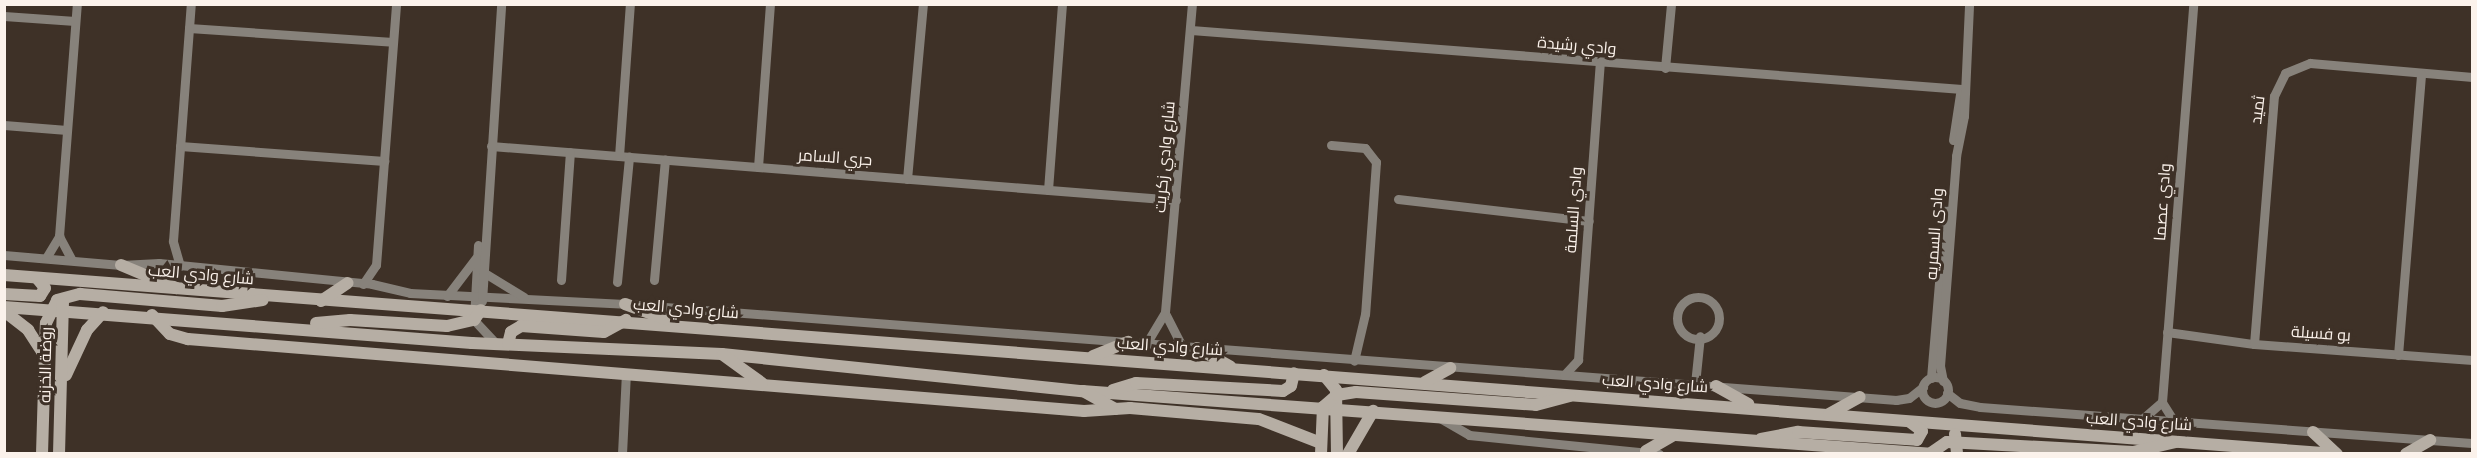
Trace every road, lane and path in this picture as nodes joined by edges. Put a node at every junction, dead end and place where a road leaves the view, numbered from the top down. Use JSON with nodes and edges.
{"nodes":[{"id":1,"x":77,"y":4,"type":"edge"},
{"id":2,"x":191,"y":4,"type":"edge"},
{"id":3,"x":396,"y":4,"type":"edge"},
{"id":4,"x":501,"y":4,"type":"edge"},
{"id":5,"x":630,"y":4,"type":"edge"},
{"id":6,"x":770,"y":4,"type":"edge"},
{"id":7,"x":923,"y":4,"type":"edge"},
{"id":8,"x":1062,"y":4,"type":"edge"},
{"id":9,"x":1192,"y":4,"type":"edge"},
{"id":10,"x":1671,"y":4,"type":"edge"},
{"id":11,"x":1969,"y":4,"type":"edge"},
{"id":12,"x":2193,"y":4,"type":"edge"},
{"id":13,"x":4,"y":16,"type":"edge"},
{"id":14,"x":75,"y":21,"type":"junction"},
{"id":15,"x":189,"y":28,"type":"junction"},
{"id":16,"x":1191,"y":30,"type":"junction"},
{"id":17,"x":393,"y":42,"type":"junction"},
{"id":18,"x":1600,"y":63,"type":"junction"},
{"id":19,"x":1665,"y":68,"type":"junction"},
{"id":20,"x":2421,"y":74,"type":"junction"},
{"id":21,"x":2472,"y":77,"type":"edge"},
{"id":22,"x":1962,"y":89,"type":"junction"},
{"id":23,"x":4,"y":125,"type":"edge"},
{"id":24,"x":67,"y":130,"type":"junction"},
{"id":25,"x":1331,"y":145,"type":"dead end"},
{"id":26,"x":180,"y":146,"type":"junction"},
{"id":27,"x":491,"y":146,"type":"junction"},
{"id":28,"x":570,"y":152,"type":"junction"},
{"id":29,"x":618,"y":156,"type":"junction"},
{"id":30,"x":629,"y":157,"type":"junction"},
{"id":31,"x":665,"y":160,"type":"junction"},
{"id":32,"x":384,"y":161,"type":"junction"},
{"id":33,"x":758,"y":167,"type":"junction"},
{"id":34,"x":907,"y":178,"type":"junction"},
{"id":35,"x":1048,"y":190,"type":"junction"},
{"id":36,"x":1398,"y":199,"type":"dead end"},
{"id":37,"x":1176,"y":200,"type":"junction"},
{"id":38,"x":1589,"y":221,"type":"junction"},
{"id":39,"x":482,"y":234,"type":"junction"},
{"id":40,"x":59,"y":236,"type":"junction"},
{"id":41,"x":173,"y":242,"type":"junction"},
{"id":42,"x":4,"y":255,"type":"edge"},
{"id":43,"x":478,"y":256,"type":"junction"},
{"id":44,"x":46,"y":258,"type":"junction"},
{"id":45,"x":72,"y":260,"type":"junction"},
{"id":46,"x":159,"y":263,"type":"junction"},
{"id":47,"x":121,"y":264,"type":"junction"},
{"id":48,"x":376,"y":265,"type":"junction"},
{"id":49,"x":180,"y":266,"type":"junction"},
{"id":50,"x":483,"y":272,"type":"junction"},
{"id":51,"x":4,"y":275,"type":"edge"},
{"id":52,"x":37,"y":278,"type":"junction"},
{"id":53,"x":52,"y":279,"type":"junction"},
{"id":54,"x":561,"y":279,"type":"dead end"},
{"id":55,"x":654,"y":280,"type":"dead end"},
{"id":56,"x":617,"y":282,"type":"dead end"},
{"id":57,"x":348,"y":283,"type":"junction"},
{"id":58,"x":363,"y":285,"type":"junction"},
{"id":59,"x":384,"y":286,"type":"junction"},
{"id":60,"x":182,"y":291,"type":"junction"},
{"id":61,"x":4,"y":294,"type":"edge"},
{"id":62,"x":447,"y":296,"type":"junction"},
{"id":63,"x":270,"y":297,"type":"junction"},
{"id":64,"x":532,"y":300,"type":"junction"},
{"id":65,"x":321,"y":301,"type":"junction"},
{"id":66,"x":63,"y":303,"type":"junction"},
{"id":67,"x":625,"y":304,"type":"junction"},
{"id":68,"x":4,"y":306,"type":"edge"},
{"id":69,"x":477,"y":307,"type":"junction"},
{"id":70,"x":49,"y":309,"type":"junction"},
{"id":71,"x":4,"y":311,"type":"edge"},
{"id":72,"x":103,"y":312,"type":"junction"},
{"id":73,"x":1165,"y":312,"type":"junction"},
{"id":74,"x":152,"y":315,"type":"junction"},
{"id":75,"x":626,"y":320,"type":"junction"},
{"id":76,"x":306,"y":326,"type":"junction"},
{"id":77,"x":684,"y":326,"type":"junction"},
{"id":78,"x":2167,"y":332,"type":"junction"},
{"id":79,"x":1700,"y":336,"type":"junction"},
{"id":80,"x":1128,"y":342,"type":"junction"},
{"id":81,"x":502,"y":344,"type":"junction"},
{"id":82,"x":1146,"y":344,"type":"junction"},
{"id":83,"x":2254,"y":344,"type":"junction"},
{"id":84,"x":1182,"y":347,"type":"junction"},
{"id":85,"x":1197,"y":348,"type":"junction"},
{"id":86,"x":722,"y":354,"type":"junction"},
{"id":87,"x":2398,"y":355,"type":"junction"},
{"id":88,"x":45,"y":357,"type":"junction"},
{"id":89,"x":1089,"y":357,"type":"junction"},
{"id":90,"x":1578,"y":360,"type":"junction"},
{"id":91,"x":2472,"y":360,"type":"edge"},
{"id":92,"x":1354,"y":361,"type":"junction"},
{"id":93,"x":1233,"y":368,"type":"junction"},
{"id":94,"x":1450,"y":368,"type":"junction"},
{"id":95,"x":626,"y":373,"type":"junction"},
{"id":96,"x":1294,"y":373,"type":"junction"},
{"id":97,"x":1324,"y":375,"type":"junction"},
{"id":98,"x":1564,"y":375,"type":"junction"},
{"id":99,"x":1592,"y":377,"type":"junction"},
{"id":100,"x":1931,"y":378,"type":"junction"},
{"id":101,"x":64,"y":381,"type":"junction"},
{"id":102,"x":1943,"y":381,"type":"junction"},
{"id":103,"x":1425,"y":382,"type":"junction"},
{"id":104,"x":762,"y":383,"type":"junction"},
{"id":105,"x":1695,"y":384,"type":"junction"},
{"id":106,"x":1716,"y":386,"type":"junction"},
{"id":107,"x":1923,"y":387,"type":"junction"},
{"id":108,"x":1082,"y":391,"type":"junction"},
{"id":109,"x":1109,"y":391,"type":"junction"},
{"id":110,"x":1947,"y":393,"type":"junction"},
{"id":111,"x":1573,"y":395,"type":"junction"},
{"id":112,"x":1860,"y":397,"type":"junction"},
{"id":113,"x":1337,"y":402,"type":"junction"},
{"id":114,"x":2162,"y":402,"type":"junction"},
{"id":115,"x":1279,"y":403,"type":"junction"},
{"id":116,"x":1323,"y":407,"type":"junction"},
{"id":117,"x":1755,"y":408,"type":"junction"},
{"id":118,"x":1115,"y":410,"type":"junction"},
{"id":119,"x":1372,"y":411,"type":"junction"},
{"id":120,"x":1827,"y":414,"type":"junction"},
{"id":121,"x":1438,"y":416,"type":"junction"},
{"id":122,"x":1249,"y":418,"type":"junction"},
{"id":123,"x":1909,"y":421,"type":"junction"},
{"id":124,"x":2140,"y":421,"type":"junction"},
{"id":125,"x":1940,"y":423,"type":"junction"},
{"id":126,"x":2175,"y":423,"type":"junction"},
{"id":127,"x":2313,"y":432,"type":"junction"},
{"id":128,"x":1675,"y":435,"type":"junction"},
{"id":129,"x":2430,"y":440,"type":"junction"},
{"id":130,"x":2177,"y":441,"type":"junction"},
{"id":131,"x":1755,"y":442,"type":"junction"},
{"id":132,"x":2472,"y":443,"type":"edge"},
{"id":133,"x":1957,"y":447,"type":"edge"},
{"id":134,"x":1321,"y":448,"type":"edge"},
{"id":135,"x":1606,"y":450,"type":"edge"},
{"id":136,"x":1861,"y":451,"type":"edge"},
{"id":137,"x":1653,"y":452,"type":"edge"},
{"id":138,"x":42,"y":453,"type":"edge"},
{"id":139,"x":59,"y":453,"type":"edge"},
{"id":140,"x":621,"y":453,"type":"edge"},
{"id":141,"x":1337,"y":453,"type":"edge"},
{"id":142,"x":1348,"y":453,"type":"edge"},
{"id":143,"x":1932,"y":453,"type":"edge"},
{"id":144,"x":2335,"y":453,"type":"edge"},
{"id":145,"x":2406,"y":453,"type":"edge"}],
"edges":[{"from":1,"to":14,"type":"street"},
{"from":2,"to":15,"type":"street"},
{"from":3,"to":17,"type":"street"},
{"from":4,"to":27,"type":"street"},
{"from":5,"to":29,"type":"street"},
{"from":6,"to":33,"type":"street"},
{"from":7,"to":34,"type":"street"},
{"from":8,"to":35,"type":"street"},
{"from":9,"to":16,"type":"street","name":"شارع وادي زكريت"},
{"from":10,"to":19,"type":"street"},
{"from":11,"to":22,"type":"street","name":"وادى السمريه"},
{"from":12,"to":78,"type":"street","name":"وادي عصما"},
{"from":13,"to":14,"type":"street"},
{"from":14,"to":24,"type":"street"},
{"from":15,"to":17,"type":"street"},
{"from":15,"to":26,"type":"street"},
{"from":16,"to":18,"type":"street","name":"وادي رشيدة"},
{"from":16,"to":37,"type":"street","name":"شارع وادي زكريت"},
{"from":17,"to":32,"type":"street"},
{"from":18,"to":19,"type":"street","name":"وادي رشيدة"},
{"from":18,"to":38,"type":"street","name":"وادي السلمة"},
{"from":19,"to":22,"type":"street","name":"وادي رشيدة"},
{"from":20,"to":21,"type":"street","name":"ثميد"},
{"from":20,"to":83,"type":"street","name":"ثميد"},
{"from":20,"to":87,"type":"street"},
{"from":22,"to":100,"type":"street","name":"وادى السمريه"},
{"from":22,"to":102,"type":"street","name":"وادى السمريه"},
{"from":23,"to":24,"type":"street"},
{"from":24,"to":40,"type":"street"},
{"from":25,"to":92,"type":"street"},
{"from":26,"to":32,"type":"street"},
{"from":26,"to":41,"type":"street"},
{"from":27,"to":28,"type":"street","name":"جري السامر"},
{"from":27,"to":39,"type":"street"},
{"from":28,"to":29,"type":"street","name":"جري السامر"},
{"from":28,"to":54,"type":"street"},
{"from":29,"to":30,"type":"street","name":"جري السامر"},
{"from":30,"to":31,"type":"street","name":"جري السامر"},
{"from":30,"to":56,"type":"street"},
{"from":31,"to":33,"type":"street","name":"جري السامر"},
{"from":31,"to":55,"type":"street"},
{"from":32,"to":48,"type":"street"},
{"from":33,"to":34,"type":"street","name":"جري السامر"},
{"from":34,"to":35,"type":"street","name":"جري السامر"},
{"from":35,"to":37,"type":"street","name":"جري السامر"},
{"from":36,"to":38,"type":"street"},
{"from":37,"to":73,"type":"street","name":"شارع وادي زكريت"},
{"from":38,"to":90,"type":"street","name":"وادي السلمة"},
{"from":39,"to":43,"type":"street"},
{"from":39,"to":50,"type":"street"},
{"from":40,"to":44,"type":"street"},
{"from":40,"to":45,"type":"street"},
{"from":41,"to":46,"type":"street"},
{"from":41,"to":49,"type":"street"},
{"from":42,"to":44,"type":"street"},
{"from":43,"to":62,"type":"street"},
{"from":43,"to":69,"type":"street"},
{"from":44,"to":45,"type":"street"},
{"from":45,"to":47,"type":"street"},
{"from":46,"to":47,"type":"street"},
{"from":46,"to":49,"type":"street"},
{"from":47,"to":60,"type":"street"},
{"from":48,"to":58,"type":"street"},
{"from":48,"to":59,"type":"street"},
{"from":49,"to":57,"type":"street"},
{"from":50,"to":64,"type":"street"},
{"from":50,"to":69,"type":"street"},
{"from":51,"to":52,"type":"street","name":"شارع وادي العب"},
{"from":52,"to":53,"type":"street","name":"شارع وادي العب"},
{"from":52,"to":61,"type":"street"},
{"from":53,"to":60,"type":"street","name":"شارع وادي العب"},
{"from":53,"to":66,"type":"street"},
{"from":57,"to":58,"type":"street"},
{"from":57,"to":65,"type":"street"},
{"from":58,"to":59,"type":"street"},
{"from":59,"to":62,"type":"street"},
{"from":60,"to":63,"type":"street","name":"شارع وادي العب"},
{"from":62,"to":69,"type":"street"},
{"from":63,"to":65,"type":"street","name":"شارع وادي العب"},
{"from":63,"to":66,"type":"street"},
{"from":64,"to":67,"type":"street"},
{"from":64,"to":69,"type":"street"},
{"from":65,"to":69,"type":"street","name":"شارع وادي العب"},
{"from":66,"to":70,"type":"street"},
{"from":66,"to":72,"type":"street"},
{"from":66,"to":101,"type":"street","name":"روضة الخزنه"},
{"from":67,"to":77,"type":"street"},
{"from":67,"to":80,"type":"street"},
{"from":68,"to":70,"type":"street"},
{"from":69,"to":75,"type":"street","name":"شارع وادي العب"},
{"from":69,"to":76,"type":"street"},
{"from":69,"to":81,"type":"street"},
{"from":70,"to":88,"type":"street","name":"روضة الخزنه"},
{"from":71,"to":88,"type":"street"},
{"from":72,"to":74,"type":"street"},
{"from":72,"to":101,"type":"street"},
{"from":73,"to":82,"type":"street","name":"شارع وادي زكريت"},
{"from":73,"to":84,"type":"street","name":"شارع وادي زكريت"},
{"from":74,"to":76,"type":"street"},
{"from":74,"to":95,"type":"street"},
{"from":75,"to":77,"type":"street","name":"شارع وادي العب"},
{"from":75,"to":81,"type":"street"},
{"from":76,"to":81,"type":"street"},
{"from":77,"to":89,"type":"street","name":"شارع وادي العب"},
{"from":78,"to":83,"type":"street","name":"بو فسيلة"},
{"from":78,"to":114,"type":"street","name":"وادي عصما"},
{"from":79,"to":79,"type":"street"},
{"from":79,"to":105,"type":"street"},
{"from":80,"to":82,"type":"street"},
{"from":80,"to":89,"type":"street"},
{"from":81,"to":86,"type":"street"},
{"from":82,"to":84,"type":"street"},
{"from":83,"to":87,"type":"street","name":"بو فسيلة"},
{"from":84,"to":85,"type":"street"},
{"from":85,"to":92,"type":"street"},
{"from":85,"to":93,"type":"street"},
{"from":86,"to":104,"type":"street"},
{"from":86,"to":108,"type":"street"},
{"from":87,"to":91,"type":"street","name":"بو فسيلة"},
{"from":88,"to":138,"type":"street","name":"روضة الخزنه"},
{"from":89,"to":93,"type":"street","name":"شارع وادي العب"},
{"from":90,"to":98,"type":"street"},
{"from":90,"to":99,"type":"street"},
{"from":92,"to":94,"type":"street"},
{"from":93,"to":96,"type":"street","name":"شارع وادي العب"},
{"from":94,"to":98,"type":"street"},
{"from":94,"to":103,"type":"street"},
{"from":95,"to":104,"type":"street"},
{"from":95,"to":140,"type":"street"},
{"from":96,"to":97,"type":"street","name":"شارع وادي العب"},
{"from":96,"to":109,"type":"street"},
{"from":97,"to":103,"type":"street","name":"شارع وادي العب"},
{"from":97,"to":113,"type":"street"},
{"from":98,"to":99,"type":"street"},
{"from":99,"to":105,"type":"street"},
{"from":100,"to":102,"type":"street"},
{"from":100,"to":107,"type":"street"},
{"from":101,"to":139,"type":"street","name":"روضة الخزنه"},
{"from":102,"to":110,"type":"street"},
{"from":103,"to":111,"type":"street","name":"شارع وادي العب"},
{"from":104,"to":118,"type":"street"},
{"from":105,"to":106,"type":"street"},
{"from":106,"to":112,"type":"street"},
{"from":106,"to":117,"type":"street"},
{"from":107,"to":110,"type":"street"},
{"from":107,"to":112,"type":"street"},
{"from":108,"to":109,"type":"street"},
{"from":108,"to":118,"type":"street"},
{"from":109,"to":115,"type":"street"},
{"from":110,"to":124,"type":"street"},
{"from":111,"to":113,"type":"street"},
{"from":111,"to":117,"type":"street","name":"شارع وادي العب"},
{"from":112,"to":120,"type":"street"},
{"from":113,"to":116,"type":"street"},
{"from":113,"to":119,"type":"street"},
{"from":113,"to":141,"type":"street"},
{"from":114,"to":124,"type":"street"},
{"from":114,"to":126,"type":"street"},
{"from":115,"to":116,"type":"street"},
{"from":115,"to":122,"type":"street"},
{"from":116,"to":134,"type":"street"},
{"from":117,"to":120,"type":"street","name":"شارع وادي العب"},
{"from":118,"to":122,"type":"street"},
{"from":119,"to":121,"type":"street"},
{"from":119,"to":142,"type":"street"},
{"from":120,"to":123,"type":"street","name":"شارع وادي العب"},
{"from":121,"to":128,"type":"street"},
{"from":121,"to":135,"type":"street"},
{"from":122,"to":134,"type":"street"},
{"from":123,"to":125,"type":"street","name":"شارع وادي العب"},
{"from":123,"to":131,"type":"street"},
{"from":124,"to":126,"type":"street"},
{"from":125,"to":130,"type":"street","name":"شارع وادي العب"},
{"from":125,"to":133,"type":"street"},
{"from":126,"to":127,"type":"street"},
{"from":127,"to":129,"type":"street"},
{"from":127,"to":144,"type":"street"},
{"from":128,"to":131,"type":"street"},
{"from":128,"to":137,"type":"street"},
{"from":129,"to":132,"type":"street"},
{"from":129,"to":145,"type":"street"},
{"from":130,"to":133,"type":"street"},
{"from":130,"to":144,"type":"street","name":"شارع وادي العب"},
{"from":131,"to":136,"type":"street"},
{"from":133,"to":143,"type":"street"},
{"from":135,"to":137,"type":"street"},
{"from":136,"to":143,"type":"street"}]}
